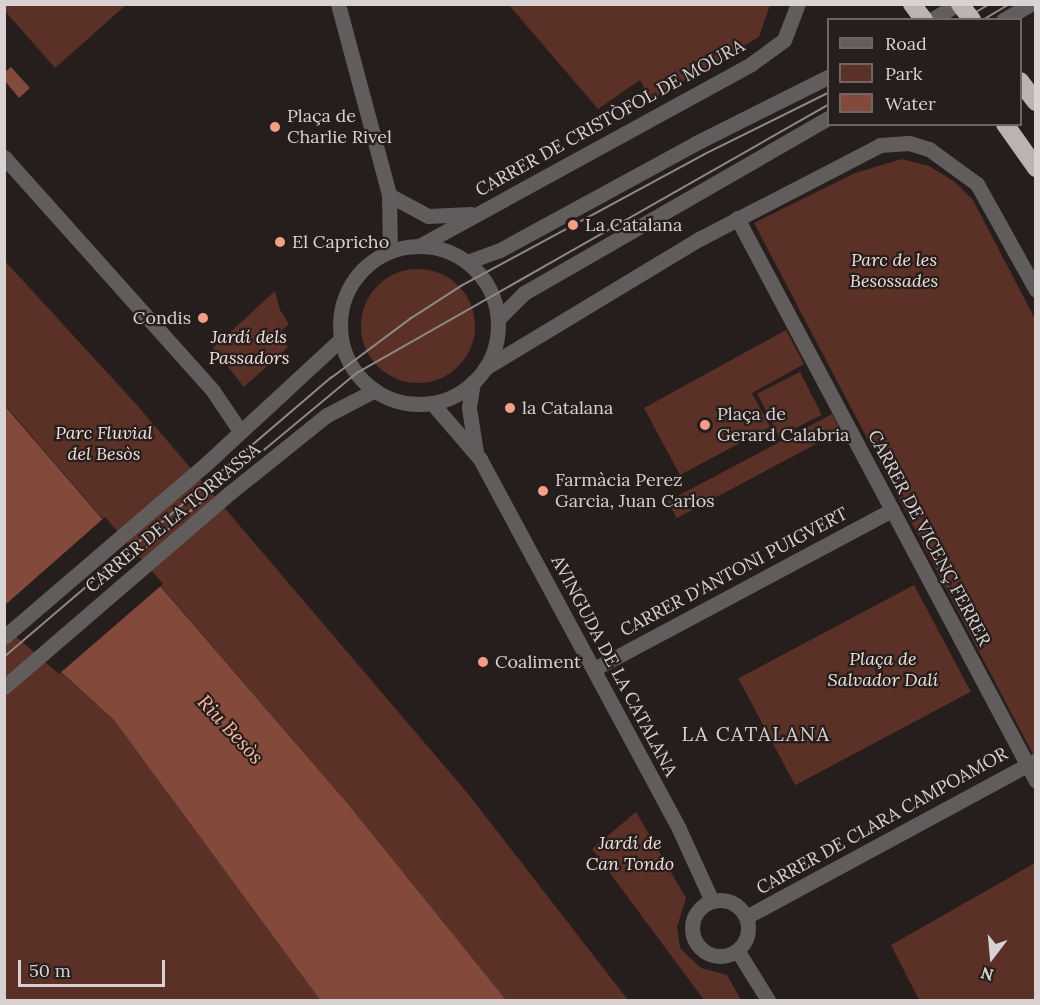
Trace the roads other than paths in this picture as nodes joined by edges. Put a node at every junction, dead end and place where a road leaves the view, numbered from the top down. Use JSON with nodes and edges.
{"nodes":[{"id":1,"x":338,"y":4,"type":"edge"},
{"id":2,"x":798,"y":4,"type":"edge"},
{"id":3,"x":912,"y":4,"type":"edge"},
{"id":4,"x":959,"y":4,"type":"edge"},
{"id":5,"x":1031,"y":4,"type":"edge"},
{"id":6,"x":922,"y":18,"type":"edge"},
{"id":7,"x":934,"y":18,"type":"edge"},
{"id":8,"x":970,"y":18,"type":"edge"},
{"id":9,"x":1006,"y":18,"type":"edge"},
{"id":10,"x":827,"y":77,"type":"edge"},
{"id":11,"x":1022,"y":84,"type":"edge"},
{"id":12,"x":1035,"y":102,"type":"edge"},
{"id":13,"x":827,"y":119,"type":"edge"},
{"id":14,"x":1006,"y":126,"type":"edge"},
{"id":15,"x":4,"y":158,"type":"edge"},
{"id":16,"x":1035,"y":168,"type":"edge"},
{"id":17,"x":389,"y":195,"type":"junction"},
{"id":18,"x":480,"y":212,"type":"junction"},
{"id":19,"x":737,"y":218,"type":"junction"},
{"id":20,"x":419,"y":246,"type":"junction"},
{"id":21,"x":390,"y":251,"type":"junction"},
{"id":22,"x":467,"y":262,"type":"junction"},
{"id":23,"x":1035,"y":290,"type":"edge"},
{"id":24,"x":498,"y":319,"type":"junction"},
{"id":25,"x":341,"y":339,"type":"junction"},
{"id":26,"x":485,"y":368,"type":"junction"},
{"id":27,"x":473,"y":382,"type":"junction"},
{"id":28,"x":375,"y":390,"type":"junction"},
{"id":29,"x":432,"y":403,"type":"junction"},
{"id":30,"x":240,"y":431,"type":"junction"},
{"id":31,"x":476,"y":452,"type":"junction"},
{"id":32,"x":892,"y":510,"type":"junction"},
{"id":33,"x":4,"y":637,"type":"edge"},
{"id":34,"x":594,"y":669,"type":"junction"},
{"id":35,"x":4,"y":687,"type":"edge"},
{"id":36,"x":1031,"y":762,"type":"edge"},
{"id":37,"x":1035,"y":781,"type":"edge"},
{"id":38,"x":712,"y":901,"type":"junction"},
{"id":39,"x":746,"y":918,"type":"junction"},
{"id":40,"x":737,"y":950,"type":"junction"},
{"id":41,"x":768,"y":1000,"type":"edge"}],
"edges":[{"from":1,"to":17,"type":"street"},
{"from":2,"to":18,"type":"street","name":"CARRER DE CRISTÒFOL DE MOURA"},
{"from":3,"to":6,"type":"highway"},
{"from":4,"to":7,"type":"street"},
{"from":4,"to":8,"type":"highway","bridge":true},
{"from":5,"to":9,"type":"street"},
{"from":10,"to":22,"type":"street"},
{"from":11,"to":12,"type":"highway"},
{"from":13,"to":24,"type":"street"},
{"from":14,"to":16,"type":"highway"},
{"from":15,"to":30,"type":"street"},
{"from":17,"to":18,"type":"street"},
{"from":17,"to":21,"type":"street"},
{"from":18,"to":20,"type":"street","name":"CARRER DE CRISTÒFOL DE MOURA"},
{"from":19,"to":23,"type":"street"},
{"from":19,"to":26,"type":"street"},
{"from":19,"to":32,"type":"street","name":"CARRER DE VICENÇ FERRER"},
{"from":20,"to":21,"type":"street"},
{"from":20,"to":22,"type":"street"},
{"from":21,"to":25,"type":"street"},
{"from":22,"to":24,"type":"street"},
{"from":24,"to":26,"type":"street"},
{"from":25,"to":28,"type":"street"},
{"from":25,"to":30,"type":"street","name":"CARRER DE LA TORRASSA"},
{"from":26,"to":27,"type":"street"},
{"from":27,"to":29,"type":"street"},
{"from":27,"to":31,"type":"street","name":"AVINGUDA DE LA CATALANA"},
{"from":28,"to":29,"type":"street"},
{"from":28,"to":35,"type":"street","name":"CARRER DE LA TORRASSA"},
{"from":29,"to":31,"type":"street","name":"AVINGUDA DE LA CATALANA"},
{"from":30,"to":33,"type":"street","name":"CARRER DE LA TORRASSA"},
{"from":31,"to":34,"type":"street","name":"AVINGUDA DE LA CATALANA"},
{"from":32,"to":34,"type":"street","name":"CARRER D'ANTONI PUIGVERT"},
{"from":32,"to":36,"type":"street","name":"CARRER DE VICENÇ FERRER"},
{"from":34,"to":38,"type":"street","name":"AVINGUDA DE LA CATALANA"},
{"from":36,"to":37,"type":"street","name":"CARRER DE VICENÇ FERRER"},
{"from":36,"to":39,"type":"street","name":"CARRER DE CLARA CAMPOAMOR"},
{"from":38,"to":39,"type":"street"},
{"from":38,"to":40,"type":"street"},
{"from":39,"to":40,"type":"street"},
{"from":40,"to":41,"type":"street"}]}
